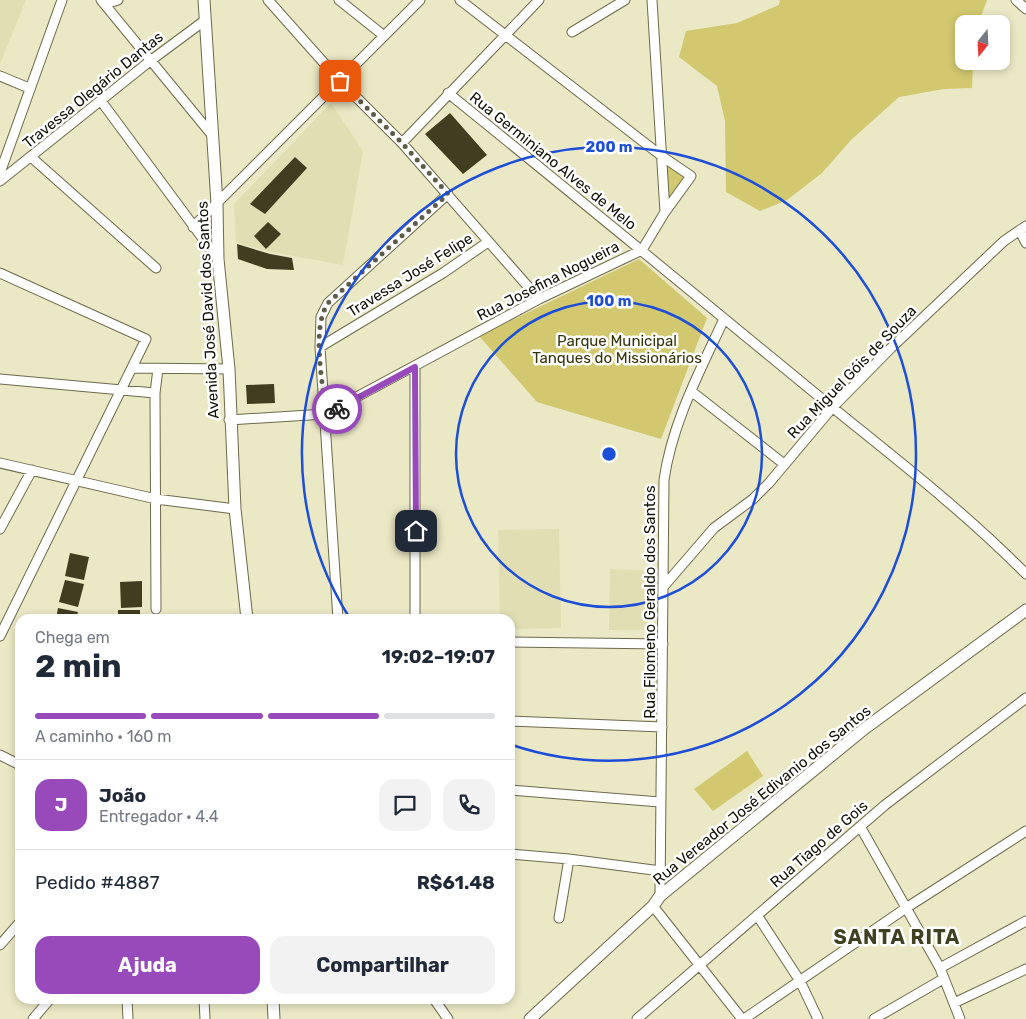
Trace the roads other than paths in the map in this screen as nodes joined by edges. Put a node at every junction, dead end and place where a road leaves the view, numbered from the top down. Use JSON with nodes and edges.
{"nodes":[{"id":1,"x":62,"y":0,"type":"edge"},
{"id":2,"x":118,"y":0,"type":"edge"},
{"id":3,"x":204,"y":0,"type":"edge"},
{"id":4,"x":268,"y":0,"type":"edge"},
{"id":5,"x":339,"y":0,"type":"edge"},
{"id":6,"x":420,"y":0,"type":"edge"},
{"id":7,"x":460,"y":0,"type":"edge"},
{"id":8,"x":539,"y":0,"type":"edge"},
{"id":9,"x":625,"y":0,"type":"edge"},
{"id":10,"x":652,"y":0,"type":"edge"},
{"id":11,"x":1016,"y":0,"type":"edge"},
{"id":12,"x":103,"y":2,"type":"edge"},
{"id":13,"x":1026,"y":10,"type":"edge"},
{"id":14,"x":204,"y":21,"type":"junction"},
{"id":15,"x":572,"y":32,"type":"dead end"},
{"id":16,"x":383,"y":35,"type":"junction"},
{"id":17,"x":505,"y":35,"type":"junction"},
{"id":18,"x":150,"y":61,"type":"junction"},
{"id":19,"x":0,"y":76,"type":"edge"},
{"id":20,"x":340,"y":81,"type":"junction"},
{"id":21,"x":29,"y":88,"type":"junction"},
{"id":22,"x":448,"y":93,"type":"junction"},
{"id":23,"x":101,"y":101,"type":"junction"},
{"id":24,"x":212,"y":135,"type":"junction"},
{"id":25,"x":402,"y":143,"type":"junction"},
{"id":26,"x":31,"y":157,"type":"junction"},
{"id":27,"x":663,"y":157,"type":"junction"},
{"id":28,"x":0,"y":173,"type":"edge"},
{"id":29,"x":0,"y":181,"type":"edge"},
{"id":30,"x":448,"y":194,"type":"junction"},
{"id":31,"x":217,"y":204,"type":"junction"},
{"id":32,"x":665,"y":212,"type":"junction"},
{"id":33,"x":193,"y":228,"type":"junction"},
{"id":34,"x":1023,"y":228,"type":"edge"},
{"id":35,"x":488,"y":242,"type":"junction"},
{"id":36,"x":1026,"y":243,"type":"edge"},
{"id":37,"x":642,"y":250,"type":"junction"},
{"id":38,"x":218,"y":259,"type":"junction"},
{"id":39,"x":156,"y":268,"type":"dead end"},
{"id":40,"x":0,"y":273,"type":"edge"},
{"id":41,"x":539,"y":299,"type":"junction"},
{"id":42,"x":724,"y":319,"type":"junction"},
{"id":43,"x":320,"y":347,"type":"junction"},
{"id":44,"x":415,"y":367,"type":"junction"},
{"id":45,"x":133,"y":368,"type":"junction"},
{"id":46,"x":158,"y":369,"type":"junction"},
{"id":47,"x":229,"y":369,"type":"junction"},
{"id":48,"x":0,"y":379,"type":"edge"},
{"id":49,"x":123,"y":390,"type":"junction"},
{"id":50,"x":690,"y":391,"type":"junction"},
{"id":51,"x":155,"y":393,"type":"junction"},
{"id":52,"x":832,"y":408,"type":"junction"},
{"id":53,"x":326,"y":414,"type":"junction"},
{"id":54,"x":230,"y":420,"type":"junction"},
{"id":55,"x":0,"y":463,"type":"edge"},
{"id":56,"x":784,"y":464,"type":"junction"},
{"id":57,"x":32,"y":470,"type":"junction"},
{"id":58,"x":78,"y":481,"type":"junction"},
{"id":59,"x":156,"y":499,"type":"junction"},
{"id":60,"x":235,"y":509,"type":"junction"},
{"id":61,"x":0,"y":529,"type":"edge"},
{"id":62,"x":1026,"y":574,"type":"edge"},
{"id":63,"x":664,"y":586,"type":"junction"},
{"id":64,"x":156,"y":609,"type":"dead end"},
{"id":65,"x":1026,"y":610,"type":"edge"},
{"id":66,"x":246,"y":614,"type":"edge"},
{"id":67,"x":338,"y":614,"type":"edge"},
{"id":68,"x":415,"y":614,"type":"edge"},
{"id":69,"x":0,"y":636,"type":"edge"},
{"id":70,"x":515,"y":642,"type":"edge"},
{"id":71,"x":663,"y":644,"type":"junction"},
{"id":72,"x":1026,"y":698,"type":"edge"},
{"id":73,"x":515,"y":721,"type":"edge"},
{"id":74,"x":662,"y":727,"type":"junction"},
{"id":75,"x":0,"y":755,"type":"edge"},
{"id":76,"x":15,"y":762,"type":"edge"},
{"id":77,"x":515,"y":790,"type":"edge"},
{"id":78,"x":660,"y":802,"type":"junction"},
{"id":79,"x":860,"y":828,"type":"junction"},
{"id":80,"x":1026,"y":831,"type":"edge"},
{"id":81,"x":515,"y":854,"type":"edge"},
{"id":82,"x":569,"y":859,"type":"junction"},
{"id":83,"x":661,"y":871,"type":"junction"},
{"id":84,"x":657,"y":901,"type":"junction"},
{"id":85,"x":906,"y":908,"type":"junction"},
{"id":86,"x":757,"y":915,"type":"junction"},
{"id":87,"x":559,"y":918,"type":"dead end"},
{"id":88,"x":1026,"y":921,"type":"edge"},
{"id":89,"x":15,"y":928,"type":"edge"},
{"id":90,"x":0,"y":945,"type":"edge"},
{"id":91,"x":699,"y":964,"type":"junction"},
{"id":92,"x":940,"y":968,"type":"junction"},
{"id":93,"x":1026,"y":969,"type":"edge"},
{"id":94,"x":943,"y":979,"type":"junction"},
{"id":95,"x":800,"y":980,"type":"junction"},
{"id":96,"x":954,"y":1003,"type":"junction"},
{"id":97,"x":46,"y":1004,"type":"edge"},
{"id":98,"x":127,"y":1004,"type":"edge"},
{"id":99,"x":204,"y":1004,"type":"edge"},
{"id":100,"x":273,"y":1004,"type":"edge"},
{"id":101,"x":438,"y":1004,"type":"edge"},
{"id":102,"x":33,"y":1019,"type":"edge"},
{"id":103,"x":128,"y":1019,"type":"edge"},
{"id":104,"x":205,"y":1019,"type":"edge"},
{"id":105,"x":274,"y":1019,"type":"edge"},
{"id":106,"x":448,"y":1019,"type":"edge"},
{"id":107,"x":530,"y":1019,"type":"edge"},
{"id":108,"x":637,"y":1019,"type":"edge"},
{"id":109,"x":743,"y":1019,"type":"edge"},
{"id":110,"x":818,"y":1019,"type":"edge"},
{"id":111,"x":874,"y":1019,"type":"edge"},
{"id":112,"x":960,"y":1019,"type":"edge"}],
"edges":[{"from":1,"to":21,"type":"street"},
{"from":2,"to":12,"type":"street"},
{"from":3,"to":14,"type":"main road","name":"Avenida José David dos Santos"},
{"from":4,"to":20,"type":"street"},
{"from":5,"to":16,"type":"street"},
{"from":6,"to":16,"type":"street"},
{"from":7,"to":17,"type":"street"},
{"from":8,"to":17,"type":"street"},
{"from":9,"to":15,"type":"street"},
{"from":10,"to":27,"type":"street"},
{"from":11,"to":13,"type":"street"},
{"from":12,"to":18,"type":"street"},
{"from":14,"to":18,"type":"street","name":"Travessa Olegário Dantas"},
{"from":14,"to":24,"type":"main road","name":"Avenida José David dos Santos"},
{"from":16,"to":20,"type":"street"},
{"from":17,"to":22,"type":"street"},
{"from":17,"to":27,"type":"street"},
{"from":18,"to":23,"type":"street","name":"Travessa Olegário Dantas"},
{"from":18,"to":24,"type":"street"},
{"from":19,"to":21,"type":"street"},
{"from":20,"to":25,"type":"street"},
{"from":20,"to":31,"type":"street"},
{"from":21,"to":28,"type":"street"},
{"from":22,"to":25,"type":"street"},
{"from":22,"to":37,"type":"street","name":"Rua Germiniano Alves de Melo"},
{"from":23,"to":26,"type":"street","name":"Travessa Olegário Dantas"},
{"from":23,"to":33,"type":"street"},
{"from":24,"to":31,"type":"main road","name":"Avenida José David dos Santos"},
{"from":25,"to":30,"type":"street"},
{"from":26,"to":29,"type":"street","name":"Travessa Olegário Dantas"},
{"from":26,"to":39,"type":"street"},
{"from":27,"to":32,"type":"street"},
{"from":27,"to":32,"type":"street","name":"Rua Josefina Nogueira"},
{"from":30,"to":35,"type":"street"},
{"from":30,"to":43,"type":"street"},
{"from":31,"to":33,"type":"street"},
{"from":31,"to":38,"type":"main road","name":"Avenida José David dos Santos"},
{"from":32,"to":37,"type":"street","name":"Rua Josefina Nogueira"},
{"from":33,"to":38,"type":"street"},
{"from":34,"to":36,"type":"street"},
{"from":34,"to":52,"type":"street","name":"Rua Miguel Góis de Souza"},
{"from":35,"to":41,"type":"street"},
{"from":35,"to":43,"type":"street","name":"Travessa José Felipe"},
{"from":37,"to":41,"type":"street","name":"Rua Josefina Nogueira"},
{"from":37,"to":42,"type":"street","name":"Rua Germiniano Alves de Melo"},
{"from":38,"to":47,"type":"main road","name":"Avenida José David dos Santos"},
{"from":40,"to":45,"type":"street"},
{"from":41,"to":44,"type":"street","name":"Rua Josefina Nogueira"},
{"from":42,"to":50,"type":"street","name":"Rua Filomeno Geraldo dos Santos"},
{"from":42,"to":52,"type":"street","name":"Rua Germiniano Alves de Melo"},
{"from":43,"to":53,"type":"street"},
{"from":44,"to":53,"type":"street","name":"Rua Josefina Nogueira"},
{"from":44,"to":68,"type":"street"},
{"from":45,"to":46,"type":"street"},
{"from":45,"to":49,"type":"street"},
{"from":46,"to":47,"type":"street"},
{"from":46,"to":51,"type":"street"},
{"from":47,"to":54,"type":"main road","name":"Avenida José David dos Santos"},
{"from":48,"to":49,"type":"street"},
{"from":49,"to":51,"type":"street"},
{"from":49,"to":58,"type":"street"},
{"from":50,"to":56,"type":"street"},
{"from":50,"to":63,"type":"street","name":"Rua Filomeno Geraldo dos Santos"},
{"from":51,"to":59,"type":"street"},
{"from":52,"to":56,"type":"street","name":"Rua Miguel Góis de Souza"},
{"from":52,"to":62,"type":"street","name":"Rua Germiniano Alves de Melo"},
{"from":53,"to":54,"type":"street","name":"Rua Josefina Nogueira"},
{"from":53,"to":67,"type":"street"},
{"from":54,"to":60,"type":"main road","name":"Avenida José David dos Santos"},
{"from":55,"to":57,"type":"street"},
{"from":56,"to":63,"type":"street","name":"Rua Miguel Góis de Souza"},
{"from":57,"to":58,"type":"street"},
{"from":57,"to":61,"type":"street"},
{"from":58,"to":59,"type":"street"},
{"from":58,"to":69,"type":"street"},
{"from":59,"to":60,"type":"street"},
{"from":59,"to":64,"type":"street"},
{"from":60,"to":66,"type":"main road","name":"Avenida José David dos Santos"},
{"from":63,"to":71,"type":"street","name":"Rua Filomeno Geraldo dos Santos"},
{"from":65,"to":84,"type":"main road","name":"Rua Vereador José Edivanio dos Santos"},
{"from":70,"to":71,"type":"street"},
{"from":71,"to":74,"type":"street","name":"Rua Filomeno Geraldo dos Santos"},
{"from":72,"to":79,"type":"street","name":"Rua Tiago de Gois"},
{"from":73,"to":74,"type":"street"},
{"from":74,"to":78,"type":"street","name":"Rua Filomeno Geraldo dos Santos"},
{"from":75,"to":76,"type":"street"},
{"from":77,"to":78,"type":"street"},
{"from":78,"to":83,"type":"street","name":"Rua Filomeno Geraldo dos Santos"},
{"from":79,"to":85,"type":"street"},
{"from":79,"to":86,"type":"street","name":"Rua Tiago de Gois"},
{"from":80,"to":85,"type":"street"},
{"from":81,"to":82,"type":"street"},
{"from":82,"to":83,"type":"street"},
{"from":82,"to":87,"type":"street"},
{"from":83,"to":84,"type":"street","name":"Rua Filomeno Geraldo dos Santos"},
{"from":84,"to":91,"type":"street"},
{"from":84,"to":107,"type":"main road","name":"Rua Vereador José Edivanio dos Santos"},
{"from":85,"to":92,"type":"street"},
{"from":85,"to":95,"type":"street"},
{"from":86,"to":91,"type":"street","name":"Rua Tiago de Gois"},
{"from":86,"to":95,"type":"street"},
{"from":88,"to":92,"type":"street"},
{"from":89,"to":90,"type":"street"},
{"from":91,"to":108,"type":"street","name":"Rua Tiago de Gois"},
{"from":91,"to":109,"type":"street"},
{"from":92,"to":94,"type":"street"},
{"from":93,"to":96,"type":"street"},
{"from":94,"to":96,"type":"street"},
{"from":94,"to":111,"type":"street"},
{"from":95,"to":109,"type":"street"},
{"from":95,"to":110,"type":"street"},
{"from":96,"to":112,"type":"street"},
{"from":97,"to":102,"type":"street"},
{"from":98,"to":103,"type":"street"},
{"from":99,"to":104,"type":"street"},
{"from":100,"to":105,"type":"main road"},
{"from":101,"to":106,"type":"street"}]}
